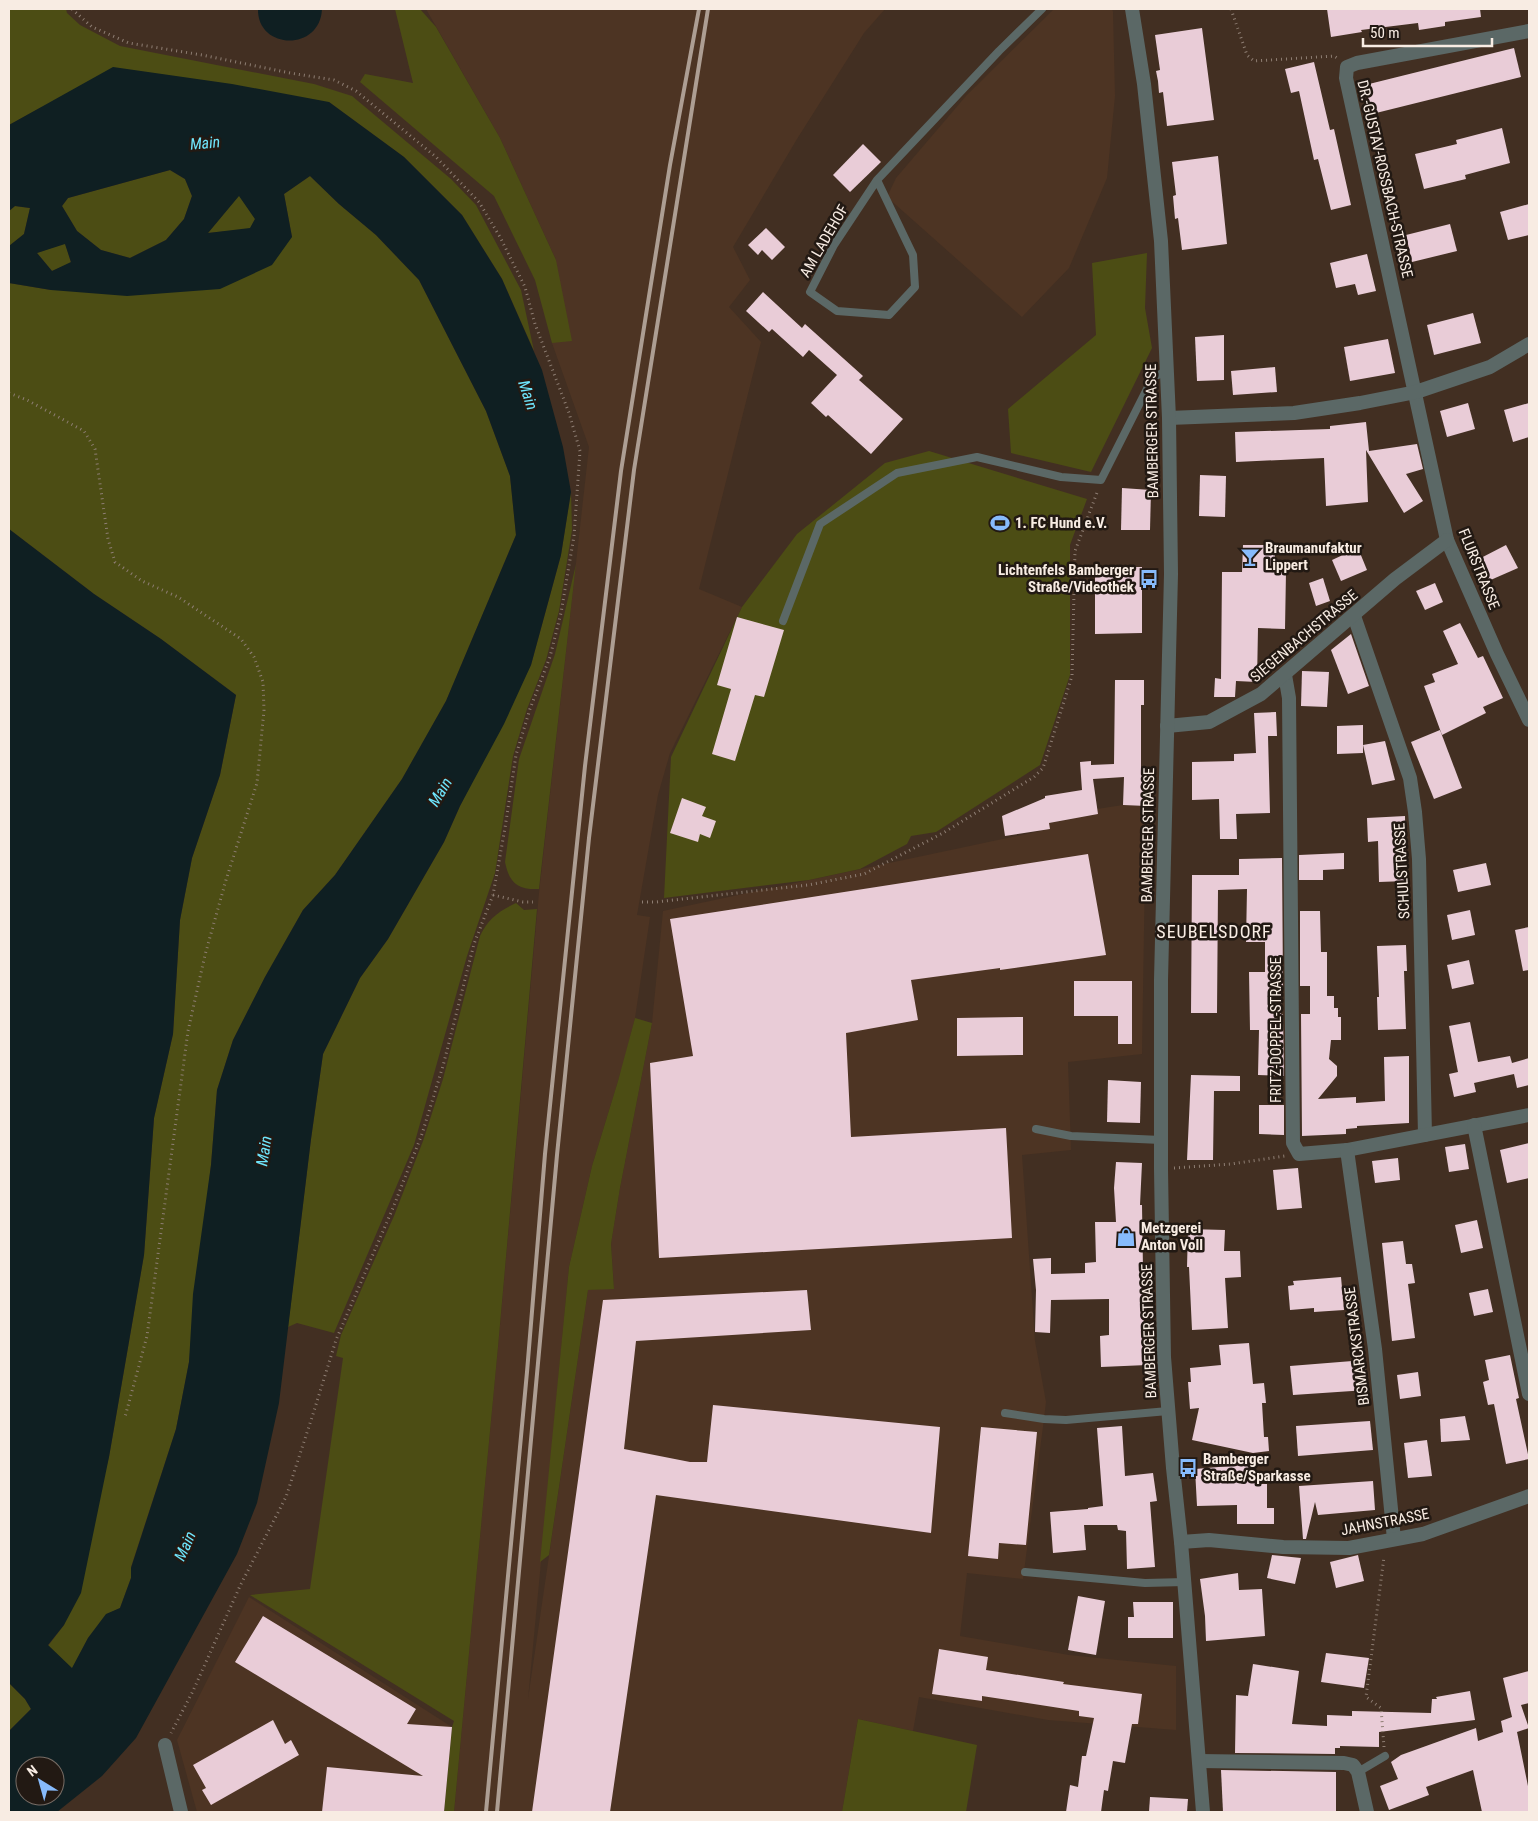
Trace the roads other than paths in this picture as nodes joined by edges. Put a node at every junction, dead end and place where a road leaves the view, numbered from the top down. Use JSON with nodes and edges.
{"nodes":[{"id":1,"x":1042,"y":9,"type":"edge"},
{"id":2,"x":1132,"y":9,"type":"edge"},
{"id":3,"x":1529,"y":31,"type":"edge"},
{"id":4,"x":878,"y":180,"type":"junction"},
{"id":5,"x":1529,"y":344,"type":"edge"},
{"id":6,"x":1167,"y":370,"type":"junction"},
{"id":7,"x":1416,"y":392,"type":"junction"},
{"id":8,"x":1169,"y":418,"type":"junction"},
{"id":9,"x":1447,"y":540,"type":"junction"},
{"id":10,"x":1354,"y":616,"type":"junction"},
{"id":11,"x":783,"y":621,"type":"dead end"},
{"id":12,"x":1285,"y":675,"type":"junction"},
{"id":13,"x":1529,"y":720,"type":"edge"},
{"id":14,"x":1167,"y":726,"type":"junction"},
{"id":15,"x":1529,"y":1114,"type":"edge"},
{"id":16,"x":1474,"y":1125,"type":"junction"},
{"id":17,"x":1036,"y":1129,"type":"dead end"},
{"id":18,"x":1425,"y":1134,"type":"junction"},
{"id":19,"x":1161,"y":1140,"type":"junction"},
{"id":20,"x":1347,"y":1150,"type":"junction"},
{"id":21,"x":1529,"y":1394,"type":"edge"},
{"id":22,"x":1168,"y":1411,"type":"junction"},
{"id":23,"x":1005,"y":1413,"type":"dead end"},
{"id":24,"x":1529,"y":1496,"type":"edge"},
{"id":25,"x":1390,"y":1540,"type":"junction"},
{"id":26,"x":1181,"y":1542,"type":"junction"},
{"id":27,"x":1025,"y":1572,"type":"dead end"},
{"id":28,"x":1185,"y":1582,"type":"junction"},
{"id":29,"x":164,"y":1745,"type":"road end"},
{"id":30,"x":1385,"y":1756,"type":"road end"},
{"id":31,"x":1199,"y":1761,"type":"junction"},
{"id":32,"x":1358,"y":1772,"type":"junction"},
{"id":33,"x":181,"y":1812,"type":"edge"},
{"id":34,"x":1203,"y":1812,"type":"edge"},
{"id":35,"x":1367,"y":1812,"type":"edge"}],
"edges":[{"from":1,"to":4,"type":"lane","name":"AM LADEHOF"},
{"from":2,"to":6,"type":"street","name":"BAMBERGER STRASSE"},
{"from":3,"to":7,"type":"street","name":"DR.-GUSTAV-ROSSBACH-STRASSE"},
{"from":4,"to":4,"type":"lane","name":"AM LADEHOF"},
{"from":5,"to":7,"type":"street"},
{"from":6,"to":8,"type":"street","name":"BAMBERGER STRASSE"},
{"from":6,"to":11,"type":"lane"},
{"from":7,"to":8,"type":"street"},
{"from":7,"to":9,"type":"street","name":"FLURSTRASSE"},
{"from":8,"to":14,"type":"street","name":"BAMBERGER STRASSE"},
{"from":9,"to":10,"type":"street","name":"SIEGENBACHSTRASSE"},
{"from":9,"to":13,"type":"street","name":"FLURSTRASSE"},
{"from":10,"to":12,"type":"street","name":"SIEGENBACHSTRASSE"},
{"from":10,"to":18,"type":"street","name":"SCHULSTRASSE"},
{"from":12,"to":14,"type":"street","name":"SIEGENBACHSTRASSE"},
{"from":12,"to":20,"type":"street","name":"FRITZ-DOPPEL-STRASSE"},
{"from":14,"to":19,"type":"street","name":"BAMBERGER STRASSE"},
{"from":15,"to":16,"type":"street"},
{"from":16,"to":18,"type":"street"},
{"from":16,"to":21,"type":"street"},
{"from":17,"to":19,"type":"lane"},
{"from":18,"to":20,"type":"street"},
{"from":19,"to":22,"type":"street","name":"BAMBERGER STRASSE"},
{"from":20,"to":25,"type":"street","name":"BISMARCKSTRASSE"},
{"from":22,"to":23,"type":"lane"},
{"from":22,"to":26,"type":"street","name":"BAMBERGER STRASSE"},
{"from":24,"to":25,"type":"street","name":"JAHNSTRASSE"},
{"from":25,"to":26,"type":"street","name":"JAHNSTRASSE"},
{"from":26,"to":28,"type":"street","name":"BAMBERGER STRASSE"},
{"from":27,"to":28,"type":"lane"},
{"from":28,"to":31,"type":"street","name":"BAMBERGER STRASSE"},
{"from":29,"to":33,"type":"street"},
{"from":30,"to":32,"type":"lane"},
{"from":31,"to":32,"type":"street"},
{"from":31,"to":34,"type":"street","name":"BAMBERGER STRASSE"},
{"from":32,"to":35,"type":"street"}]}
